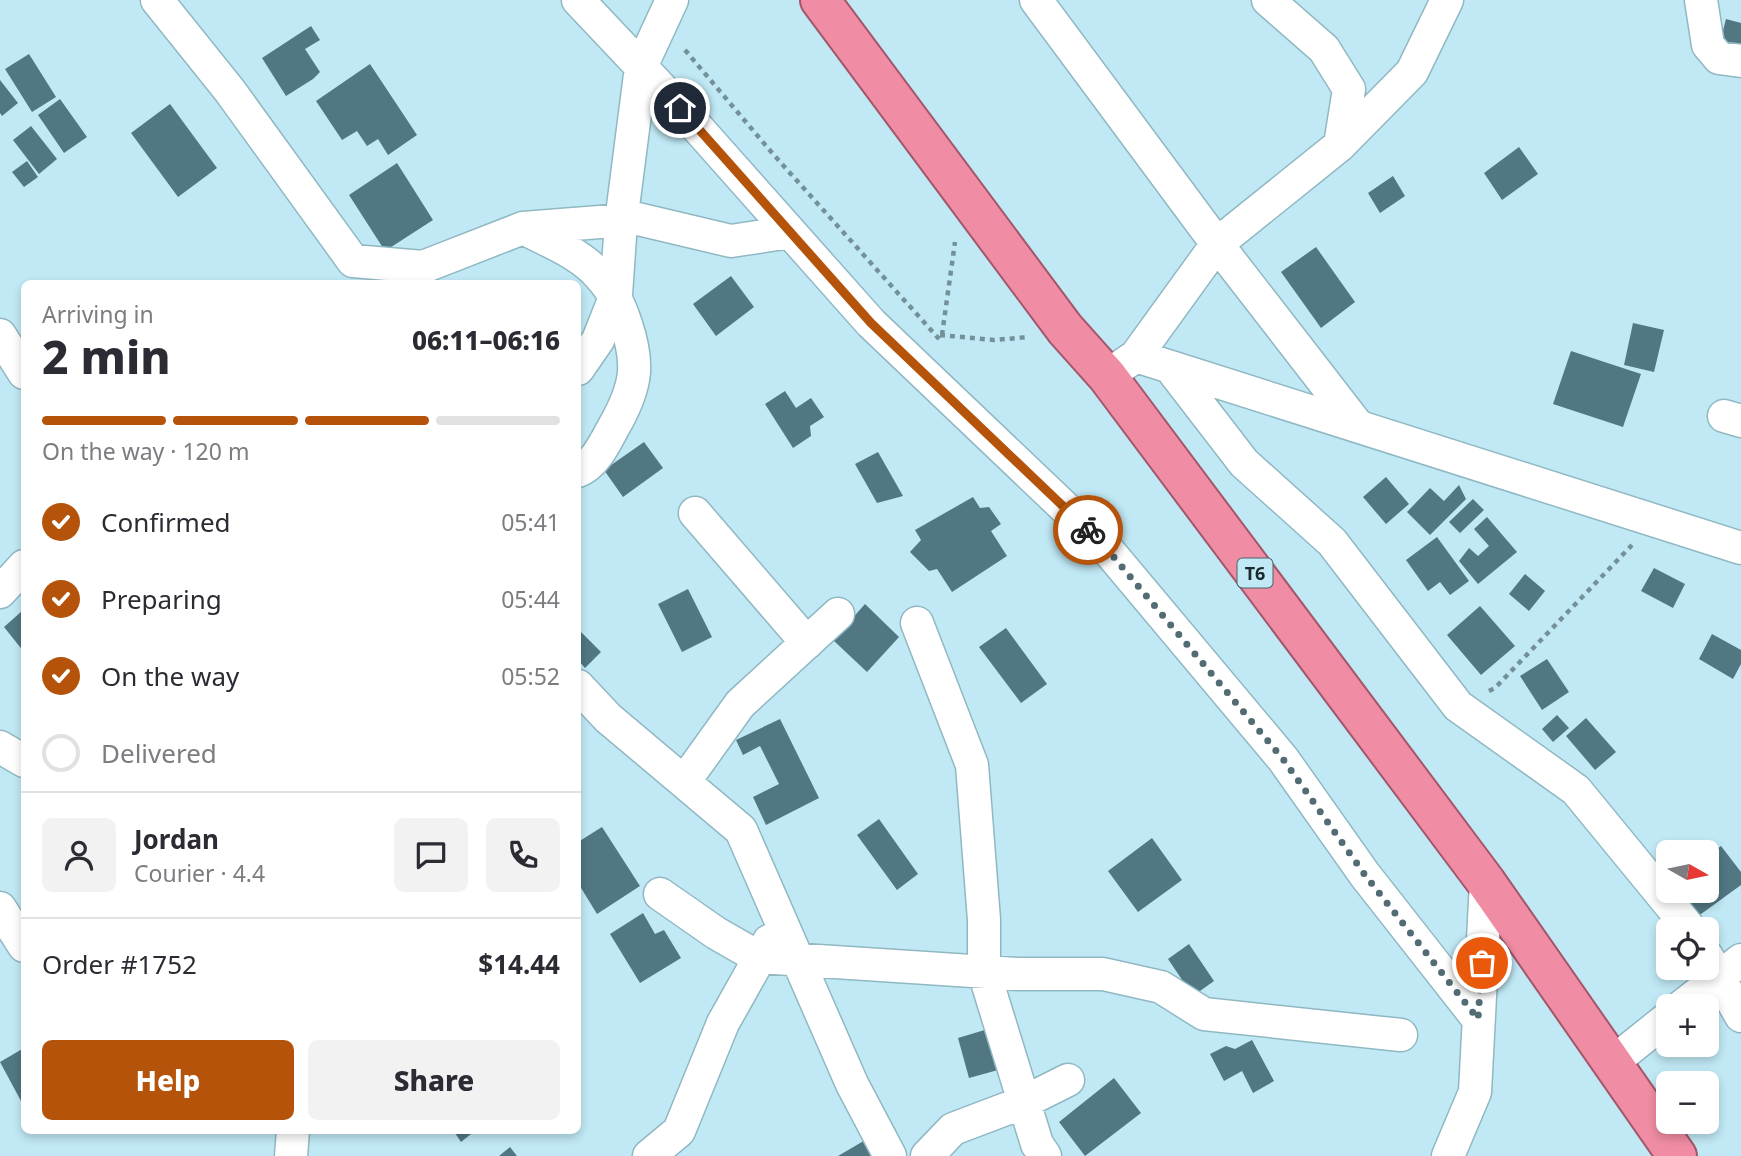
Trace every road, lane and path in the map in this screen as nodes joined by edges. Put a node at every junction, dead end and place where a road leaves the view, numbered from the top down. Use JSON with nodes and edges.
{"nodes":[{"id":1,"x":157,"y":0,"type":"edge"},
{"id":2,"x":578,"y":0,"type":"edge"},
{"id":3,"x":820,"y":0,"type":"edge"},
{"id":4,"x":1036,"y":0,"type":"edge"},
{"id":5,"x":1268,"y":0,"type":"edge"},
{"id":6,"x":1447,"y":0,"type":"edge"},
{"id":7,"x":1701,"y":0,"type":"edge"},
{"id":8,"x":667,"y":12,"type":"edge"},
{"id":9,"x":1741,"y":61,"type":"edge"},
{"id":10,"x":641,"y":67,"type":"junction"},
{"id":11,"x":1340,"y":145,"type":"junction"},
{"id":12,"x":974,"y":209,"type":"junction"},
{"id":13,"x":621,"y":222,"type":"junction"},
{"id":14,"x":523,"y":228,"type":"junction"},
{"id":15,"x":790,"y":232,"type":"junction"},
{"id":16,"x":1217,"y":244,"type":"junction"},
{"id":17,"x":353,"y":272,"type":"edge"},
{"id":18,"x":616,"y":295,"type":"junction"},
{"id":19,"x":1065,"y":329,"type":"junction"},
{"id":20,"x":0,"y":335,"type":"edge"},
{"id":21,"x":939,"y":336,"type":"junction"},
{"id":22,"x":945,"y":346,"type":"dead end"},
{"id":23,"x":581,"y":365,"type":"edge"},
{"id":24,"x":1121,"y":366,"type":"junction"},
{"id":25,"x":1170,"y":367,"type":"junction"},
{"id":26,"x":21,"y":368,"type":"edge"},
{"id":27,"x":1357,"y":426,"type":"junction"},
{"id":28,"x":581,"y":470,"type":"edge"},
{"id":29,"x":695,"y":513,"type":"dead end"},
{"id":30,"x":1641,"y":536,"type":"dead end"},
{"id":31,"x":1741,"y":548,"type":"edge"},
{"id":32,"x":21,"y":569,"type":"edge"},
{"id":33,"x":0,"y":592,"type":"edge"},
{"id":34,"x":838,"y":614,"type":"dead end"},
{"id":35,"x":917,"y":623,"type":"dead end"},
{"id":36,"x":807,"y":643,"type":"junction"},
{"id":37,"x":581,"y":689,"type":"edge"},
{"id":38,"x":1458,"y":706,"type":"junction"},
{"id":39,"x":0,"y":747,"type":"edge"},
{"id":40,"x":21,"y":759,"type":"edge"},
{"id":41,"x":684,"y":782,"type":"junction"},
{"id":42,"x":1486,"y":882,"type":"junction"},
{"id":43,"x":660,"y":894,"type":"dead end"},
{"id":44,"x":0,"y":908,"type":"edge"},
{"id":45,"x":1680,"y":917,"type":"edge"},
{"id":46,"x":782,"y":923,"type":"junction"},
{"id":47,"x":21,"y":941,"type":"edge"},
{"id":48,"x":758,"y":957,"type":"junction"},
{"id":49,"x":798,"y":961,"type":"junction"},
{"id":50,"x":1722,"y":964,"type":"edge"},
{"id":51,"x":984,"y":972,"type":"junction"},
{"id":52,"x":1693,"y":994,"type":"edge"},
{"id":53,"x":1741,"y":1016,"type":"edge"},
{"id":54,"x":1478,"y":1019,"type":"junction"},
{"id":55,"x":1656,"y":1028,"type":"edge"},
{"id":56,"x":1401,"y":1035,"type":"dead end"},
{"id":57,"x":1613,"y":1062,"type":"junction"},
{"id":58,"x":1068,"y":1080,"type":"dead end"},
{"id":59,"x":1024,"y":1102,"type":"junction"},
{"id":60,"x":293,"y":1134,"type":"edge"},
{"id":61,"x":290,"y":1156,"type":"edge"},
{"id":62,"x":649,"y":1156,"type":"edge"},
{"id":63,"x":890,"y":1156,"type":"edge"},
{"id":64,"x":927,"y":1156,"type":"edge"},
{"id":65,"x":1045,"y":1156,"type":"edge"},
{"id":66,"x":1448,"y":1156,"type":"edge"},
{"id":67,"x":1677,"y":1156,"type":"edge"}],
"edges":[{"from":1,"to":17,"type":"street"},
{"from":2,"to":10,"type":"street"},
{"from":3,"to":12,"type":"highway","number":"T6"},
{"from":4,"to":16,"type":"street"},
{"from":5,"to":11,"type":"street"},
{"from":6,"to":11,"type":"street"},
{"from":7,"to":9,"type":"street"},
{"from":8,"to":10,"type":"street"},
{"from":8,"to":21,"type":"path"},
{"from":10,"to":13,"type":"street"},
{"from":10,"to":15,"type":"street"},
{"from":11,"to":16,"type":"street"},
{"from":12,"to":19,"type":"highway","number":"T6"},
{"from":12,"to":21,"type":"path"},
{"from":13,"to":14,"type":"street"},
{"from":13,"to":15,"type":"street"},
{"from":13,"to":18,"type":"street"},
{"from":14,"to":17,"type":"street"},
{"from":14,"to":18,"type":"street"},
{"from":15,"to":54,"type":"street"},
{"from":16,"to":24,"type":"street"},
{"from":16,"to":27,"type":"street"},
{"from":18,"to":23,"type":"street"},
{"from":18,"to":28,"type":"street"},
{"from":19,"to":21,"type":"path"},
{"from":19,"to":24,"type":"highway","number":"T6"},
{"from":20,"to":26,"type":"street"},
{"from":21,"to":22,"type":"path"},
{"from":24,"to":25,"type":"street"},
{"from":24,"to":42,"type":"highway","number":"T6"},
{"from":25,"to":27,"type":"street"},
{"from":25,"to":38,"type":"street"},
{"from":27,"to":31,"type":"street"},
{"from":29,"to":36,"type":"street"},
{"from":30,"to":38,"type":"path"},
{"from":32,"to":33,"type":"street"},
{"from":34,"to":36,"type":"street"},
{"from":35,"to":51,"type":"street"},
{"from":36,"to":41,"type":"street"},
{"from":37,"to":41,"type":"street"},
{"from":38,"to":45,"type":"street"},
{"from":39,"to":40,"type":"street"},
{"from":41,"to":46,"type":"street"},
{"from":42,"to":54,"type":"street"},
{"from":42,"to":57,"type":"highway","number":"T6"},
{"from":43,"to":48,"type":"street"},
{"from":44,"to":47,"type":"street"},
{"from":46,"to":48,"type":"street"},
{"from":46,"to":49,"type":"street"},
{"from":48,"to":49,"type":"street"},
{"from":48,"to":62,"type":"street"},
{"from":49,"to":51,"type":"street"},
{"from":49,"to":63,"type":"street"},
{"from":50,"to":52,"type":"street"},
{"from":50,"to":53,"type":"street"},
{"from":51,"to":56,"type":"street"},
{"from":51,"to":59,"type":"street"},
{"from":54,"to":66,"type":"street"},
{"from":55,"to":57,"type":"street"},
{"from":57,"to":67,"type":"highway","number":"T6"},
{"from":58,"to":59,"type":"street"},
{"from":59,"to":64,"type":"street"},
{"from":59,"to":65,"type":"street"},
{"from":60,"to":61,"type":"street"}]}
